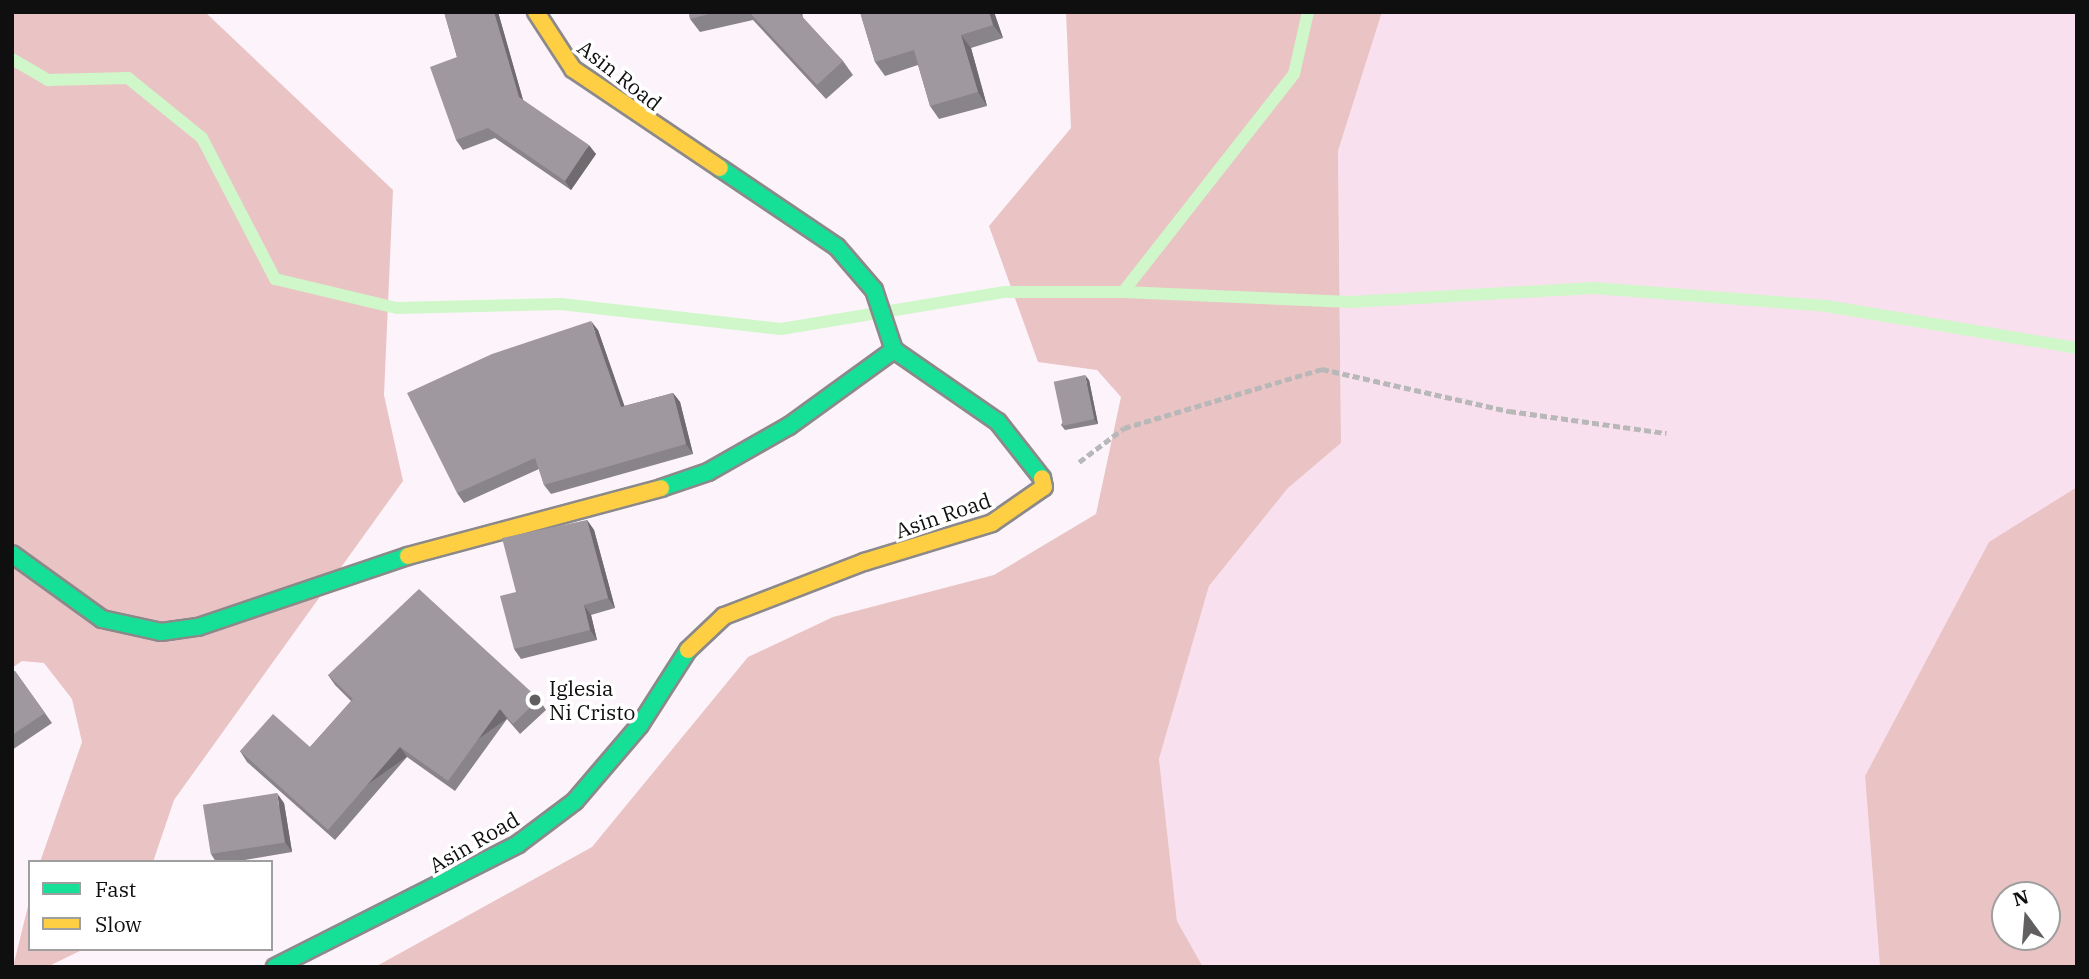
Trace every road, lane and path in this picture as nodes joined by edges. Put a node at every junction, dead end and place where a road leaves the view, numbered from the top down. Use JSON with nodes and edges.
{"nodes":[{"id":1,"x":536,"y":12,"type":"edge"},
{"id":2,"x":894,"y":350,"type":"junction"},
{"id":3,"x":1666,"y":433,"type":"dead end"},
{"id":4,"x":1044,"y":487,"type":"junction"},
{"id":5,"x":12,"y":554,"type":"edge"},
{"id":6,"x":275,"y":967,"type":"edge"}],
"edges":[{"from":1,"to":2,"type":"main road","name":"Asin Road"},
{"from":2,"to":4,"type":"main road"},
{"from":2,"to":5,"type":"main road"},
{"from":3,"to":4,"type":"path"},
{"from":4,"to":6,"type":"main road","name":"Asin Road"}]}
